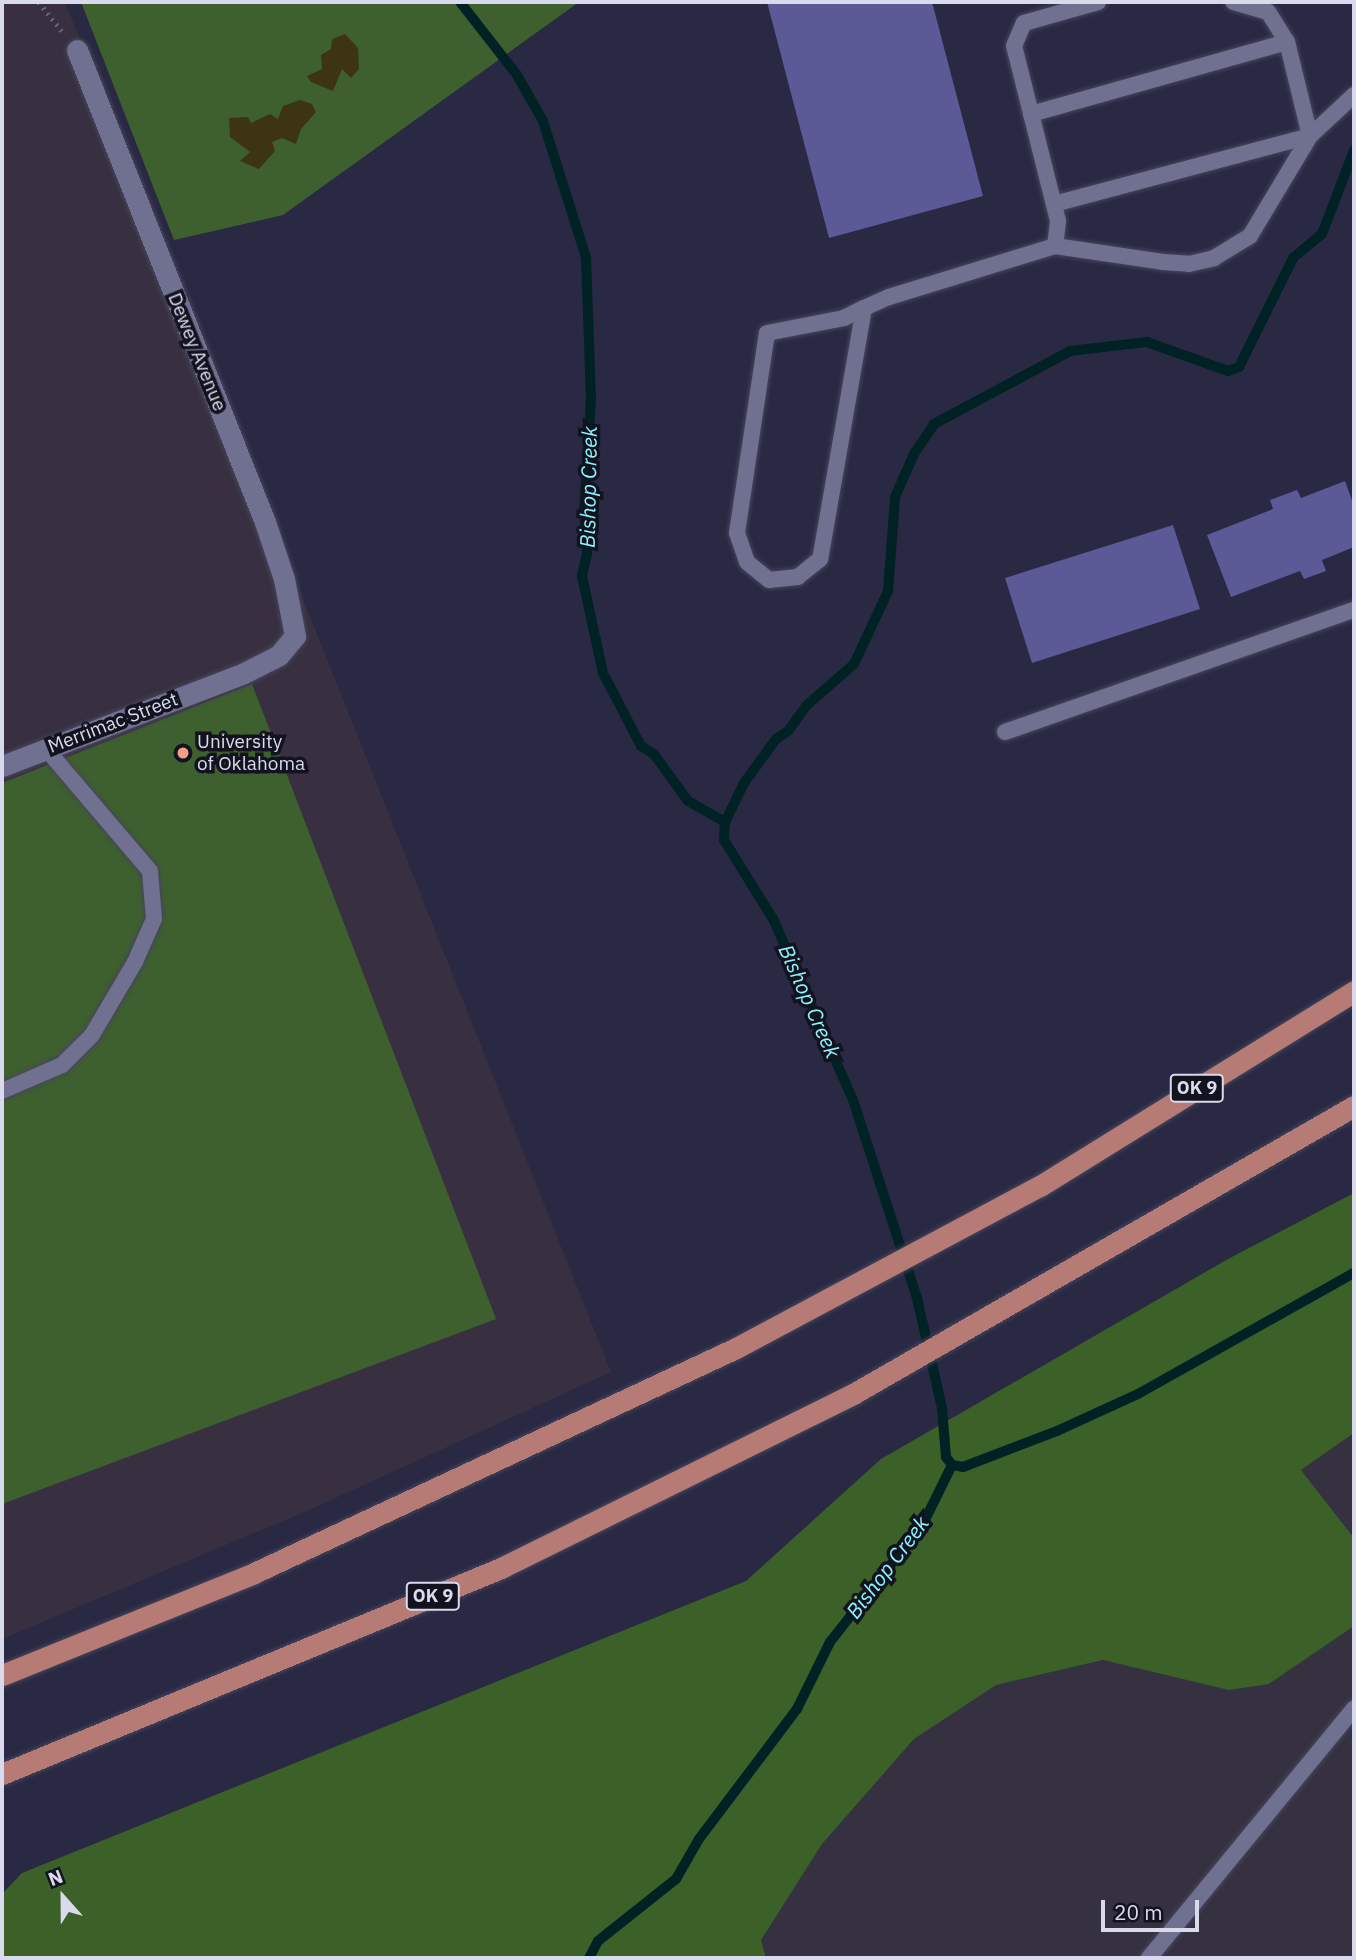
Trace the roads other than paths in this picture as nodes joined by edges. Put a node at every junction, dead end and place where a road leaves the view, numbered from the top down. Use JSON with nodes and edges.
{"nodes":[{"id":1,"x":1098,"y":2,"type":"edge"},
{"id":2,"x":1233,"y":2,"type":"edge"},
{"id":3,"x":1287,"y":43,"type":"junction"},
{"id":4,"x":77,"y":50,"type":"road end"},
{"id":5,"x":1354,"y":95,"type":"edge"},
{"id":6,"x":1031,"y":114,"type":"junction"},
{"id":7,"x":1310,"y":136,"type":"junction"},
{"id":8,"x":1054,"y":204,"type":"junction"},
{"id":9,"x":1055,"y":246,"type":"junction"},
{"id":10,"x":864,"y":308,"type":"junction"},
{"id":11,"x":1354,"y":610,"type":"edge"},
{"id":12,"x":224,"y":679,"type":"joint"},
{"id":13,"x":1005,"y":732,"type":"dead end"},
{"id":14,"x":46,"y":749,"type":"junction"},
{"id":15,"x":2,"y":766,"type":"edge"},
{"id":16,"x":1354,"y":991,"type":"edge"},
{"id":17,"x":2,"y":1091,"type":"edge"},
{"id":18,"x":1354,"y":1106,"type":"edge"},
{"id":19,"x":2,"y":1675,"type":"edge"},
{"id":20,"x":1354,"y":1708,"type":"edge"},
{"id":21,"x":2,"y":1774,"type":"edge"},
{"id":22,"x":1149,"y":1958,"type":"edge"}],
"edges":[{"from":1,"to":6,"type":"lane"},
{"from":2,"to":3,"type":"lane"},
{"from":3,"to":6,"type":"lane"},
{"from":3,"to":7,"type":"lane"},
{"from":4,"to":12,"type":"street","name":"Dewey Avenue"},
{"from":5,"to":7,"type":"lane"},
{"from":6,"to":8,"type":"lane"},
{"from":7,"to":8,"type":"lane"},
{"from":7,"to":9,"type":"lane"},
{"from":8,"to":9,"type":"lane"},
{"from":9,"to":10,"type":"lane"},
{"from":10,"to":10,"type":"lane"},
{"from":11,"to":13,"type":"lane"},
{"from":12,"to":14,"type":"street","name":"Merrimac Street"},
{"from":14,"to":15,"type":"street","name":"Merrimac Street"},
{"from":14,"to":17,"type":"lane"},
{"from":16,"to":19,"type":"highway","number":"OK 9"},
{"from":18,"to":21,"type":"highway","number":"OK 9"},
{"from":20,"to":22,"type":"lane"}]}
